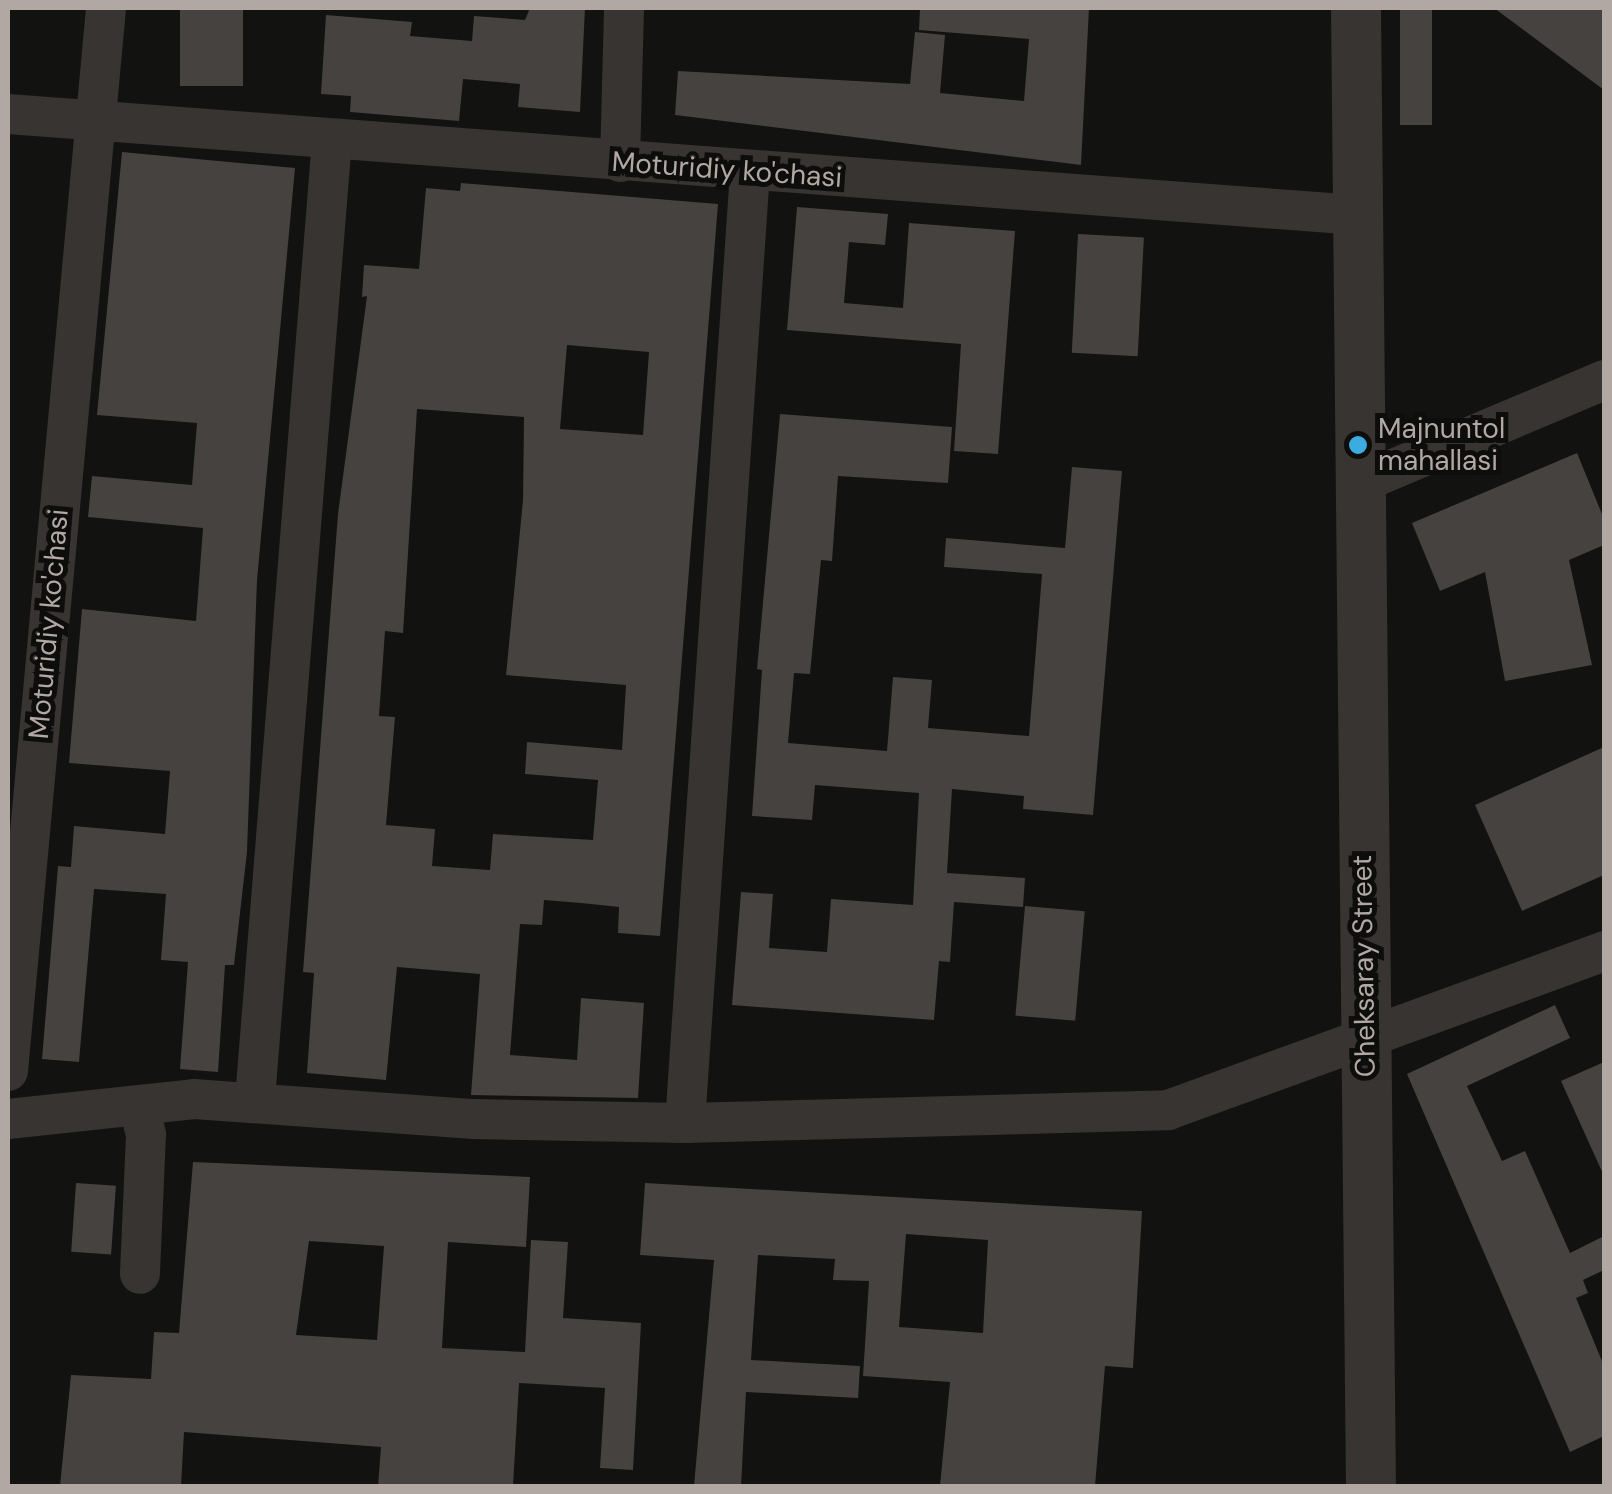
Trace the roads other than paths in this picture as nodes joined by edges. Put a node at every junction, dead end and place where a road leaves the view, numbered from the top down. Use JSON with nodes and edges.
{"nodes":[{"id":1,"x":106,"y":8,"type":"edge"},
{"id":2,"x":624,"y":8,"type":"edge"},
{"id":3,"x":1356,"y":8,"type":"edge"},
{"id":4,"x":8,"y":114,"type":"edge"},
{"id":5,"x":97,"y":118,"type":"junction"},
{"id":6,"x":332,"y":139,"type":"junction"},
{"id":7,"x":620,"y":162,"type":"junction"},
{"id":8,"x":750,"y":172,"type":"junction"},
{"id":9,"x":1357,"y":215,"type":"junction"},
{"id":10,"x":1604,"y":380,"type":"edge"},
{"id":11,"x":1358,"y":484,"type":"junction"},
{"id":12,"x":1604,"y":951,"type":"edge"},
{"id":13,"x":1365,"y":1042,"type":"junction"},
{"id":14,"x":8,"y":1071,"type":"edge"},
{"id":15,"x":255,"y":1100,"type":"junction"},
{"id":16,"x":139,"y":1108,"type":"junction"},
{"id":17,"x":8,"y":1119,"type":"edge"},
{"id":18,"x":685,"y":1124,"type":"junction"},
{"id":19,"x":140,"y":1274,"type":"dead end"},
{"id":20,"x":1371,"y":1486,"type":"edge"}],
"edges":[{"from":1,"to":5,"type":"street","name":"Moturidiy ko'chasi"},
{"from":2,"to":7,"type":"street"},
{"from":3,"to":9,"type":"street","name":"Cheksaray Street"},
{"from":4,"to":5,"type":"street","name":"Moturidiy ko'chasi"},
{"from":5,"to":6,"type":"street","name":"Moturidiy ko'chasi"},
{"from":5,"to":14,"type":"street","name":"Moturidiy ko'chasi"},
{"from":6,"to":7,"type":"street","name":"Moturidiy ko'chasi"},
{"from":6,"to":15,"type":"street"},
{"from":7,"to":8,"type":"street","name":"Moturidiy ko'chasi"},
{"from":8,"to":9,"type":"street","name":"Moturidiy ko'chasi"},
{"from":8,"to":18,"type":"street"},
{"from":9,"to":11,"type":"street","name":"Cheksaray Street"},
{"from":10,"to":11,"type":"street"},
{"from":11,"to":13,"type":"street","name":"Cheksaray Street"},
{"from":12,"to":13,"type":"street"},
{"from":13,"to":18,"type":"street"},
{"from":13,"to":20,"type":"street","name":"Cheksaray Street"},
{"from":15,"to":16,"type":"street"},
{"from":15,"to":18,"type":"street"},
{"from":16,"to":17,"type":"street"},
{"from":16,"to":19,"type":"street"}]}
